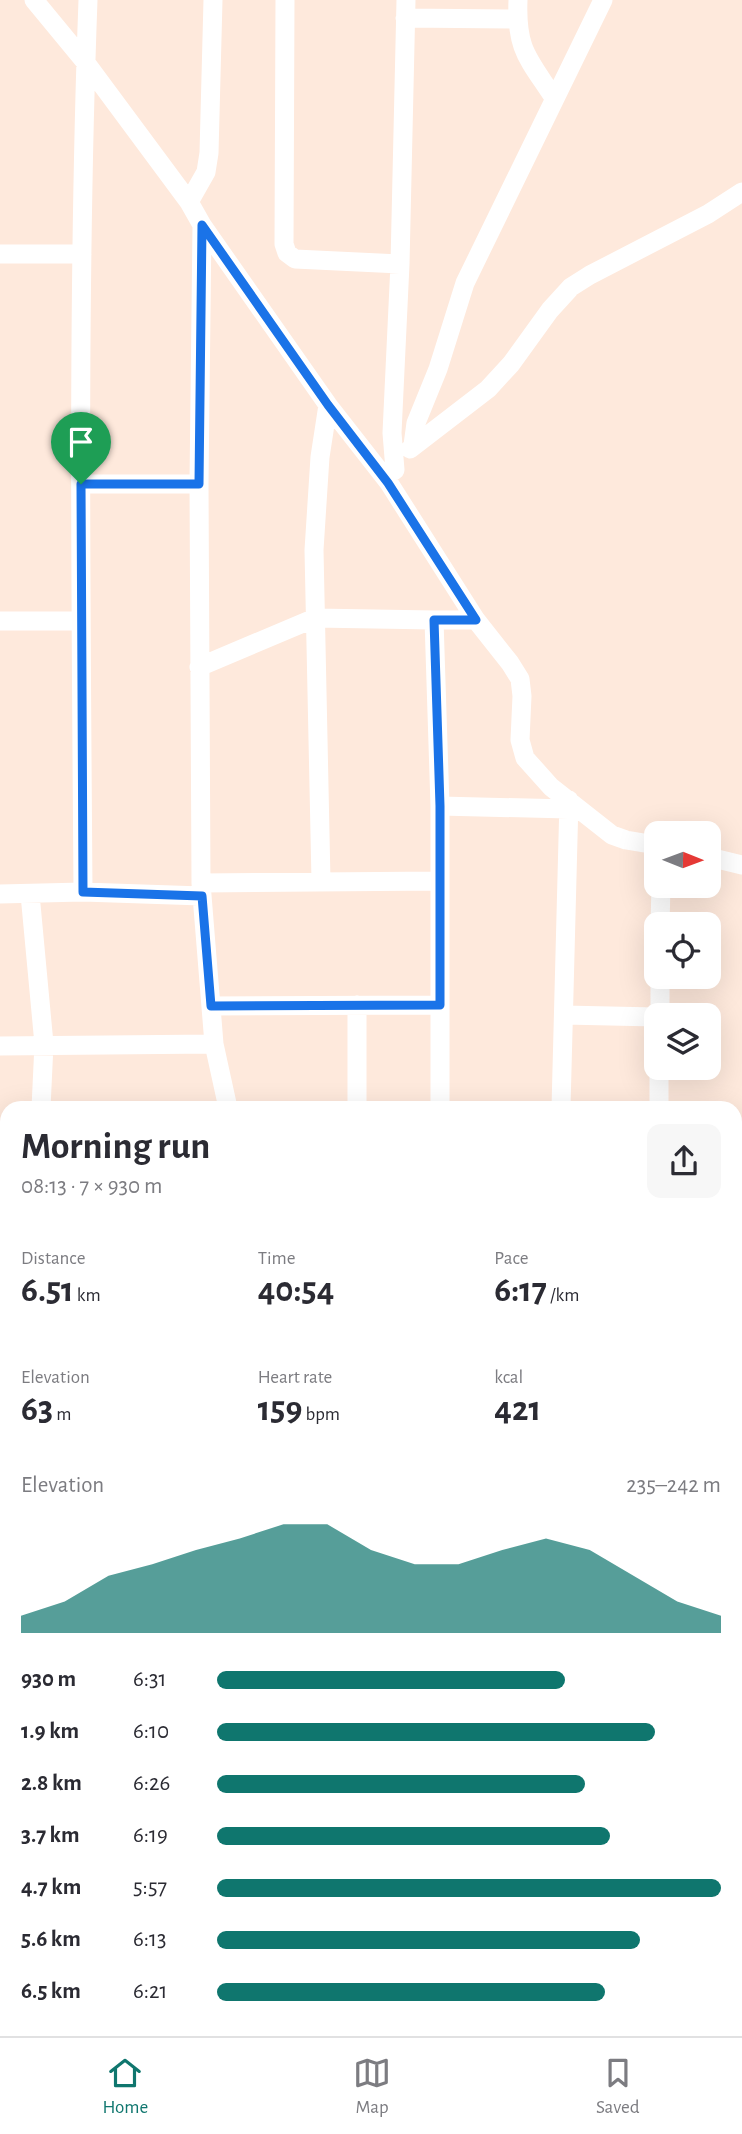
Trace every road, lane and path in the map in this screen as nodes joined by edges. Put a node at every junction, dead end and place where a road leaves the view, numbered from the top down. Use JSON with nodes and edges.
{"nodes":[{"id":1,"x":34,"y":0,"type":"edge"},
{"id":2,"x":88,"y":0,"type":"edge"},
{"id":3,"x":214,"y":0,"type":"edge"},
{"id":4,"x":285,"y":0,"type":"edge"},
{"id":5,"x":603,"y":0,"type":"edge"},
{"id":6,"x":405,"y":9,"type":"edge"},
{"id":7,"x":517,"y":10,"type":"edge"},
{"id":8,"x":86,"y":63,"type":"junction"},
{"id":9,"x":554,"y":98,"type":"junction"},
{"id":10,"x":742,"y":192,"type":"edge"},
{"id":11,"x":190,"y":202,"type":"junction"},
{"id":12,"x":202,"y":225,"type":"junction"},
{"id":13,"x":0,"y":254,"type":"edge"},
{"id":14,"x":82,"y":254,"type":"junction"},
{"id":15,"x":400,"y":264,"type":"junction"},
{"id":16,"x":328,"y":405,"type":"junction"},
{"id":17,"x":414,"y":445,"type":"junction"},
{"id":18,"x":392,"y":477,"type":"junction"},
{"id":19,"x":81,"y":484,"type":"junction"},
{"id":20,"x":199,"y":484,"type":"junction"},
{"id":21,"x":315,"y":618,"type":"junction"},
{"id":22,"x":434,"y":620,"type":"junction"},
{"id":23,"x":476,"y":620,"type":"junction"},
{"id":24,"x":0,"y":621,"type":"edge"},
{"id":25,"x":81,"y":621,"type":"junction"},
{"id":26,"x":199,"y":667,"type":"junction"},
{"id":27,"x":569,"y":804,"type":"junction"},
{"id":28,"x":440,"y":806,"type":"junction"},
{"id":29,"x":644,"y":843,"type":"edge"},
{"id":30,"x":721,"y":860,"type":"edge"},
{"id":31,"x":742,"y":865,"type":"edge"},
{"id":32,"x":321,"y":881,"type":"junction"},
{"id":33,"x":440,"y":881,"type":"junction"},
{"id":34,"x":201,"y":889,"type":"junction"},
{"id":35,"x":83,"y":892,"type":"junction"},
{"id":36,"x":0,"y":894,"type":"edge"},
{"id":37,"x":30,"y":894,"type":"junction"},
{"id":38,"x":357,"y":1005,"type":"junction"},
{"id":39,"x":440,"y":1005,"type":"junction"},
{"id":40,"x":211,"y":1006,"type":"junction"},
{"id":41,"x":564,"y":1015,"type":"junction"},
{"id":42,"x":644,"y":1016,"type":"edge"},
{"id":43,"x":44,"y":1044,"type":"junction"},
{"id":44,"x":214,"y":1044,"type":"junction"},
{"id":45,"x":0,"y":1046,"type":"edge"},
{"id":46,"x":659,"y":1080,"type":"edge"},
{"id":47,"x":41,"y":1101,"type":"edge"},
{"id":48,"x":226,"y":1101,"type":"edge"},
{"id":49,"x":357,"y":1101,"type":"edge"},
{"id":50,"x":440,"y":1101,"type":"edge"},
{"id":51,"x":561,"y":1101,"type":"edge"},
{"id":52,"x":659,"y":1101,"type":"edge"}],
"edges":[{"from":1,"to":8,"type":"street"},
{"from":2,"to":8,"type":"street"},
{"from":3,"to":11,"type":"street"},
{"from":4,"to":15,"type":"street"},
{"from":5,"to":9,"type":"street"},
{"from":6,"to":7,"type":"street"},
{"from":6,"to":15,"type":"street"},
{"from":7,"to":9,"type":"street"},
{"from":8,"to":11,"type":"street"},
{"from":8,"to":14,"type":"street"},
{"from":9,"to":17,"type":"street"},
{"from":10,"to":17,"type":"street"},
{"from":11,"to":12,"type":"street"},
{"from":12,"to":16,"type":"street"},
{"from":12,"to":20,"type":"street"},
{"from":13,"to":14,"type":"street"},
{"from":14,"to":19,"type":"street"},
{"from":15,"to":18,"type":"street"},
{"from":16,"to":18,"type":"street"},
{"from":16,"to":21,"type":"street"},
{"from":17,"to":18,"type":"street"},
{"from":18,"to":23,"type":"street"},
{"from":19,"to":20,"type":"street"},
{"from":19,"to":25,"type":"street"},
{"from":20,"to":26,"type":"street"},
{"from":21,"to":22,"type":"street"},
{"from":21,"to":26,"type":"street"},
{"from":21,"to":32,"type":"street"},
{"from":22,"to":23,"type":"street"},
{"from":22,"to":28,"type":"street"},
{"from":23,"to":27,"type":"street"},
{"from":24,"to":25,"type":"street"},
{"from":25,"to":35,"type":"street"},
{"from":26,"to":34,"type":"street"},
{"from":27,"to":28,"type":"street"},
{"from":27,"to":29,"type":"street"},
{"from":27,"to":41,"type":"street"},
{"from":28,"to":33,"type":"street"},
{"from":30,"to":31,"type":"street"},
{"from":32,"to":33,"type":"street"},
{"from":32,"to":34,"type":"street"},
{"from":33,"to":39,"type":"street"},
{"from":34,"to":35,"type":"street"},
{"from":34,"to":40,"type":"street"},
{"from":35,"to":37,"type":"street"},
{"from":36,"to":37,"type":"street"},
{"from":37,"to":43,"type":"street"},
{"from":38,"to":39,"type":"street"},
{"from":38,"to":40,"type":"street"},
{"from":38,"to":49,"type":"street"},
{"from":39,"to":50,"type":"street"},
{"from":40,"to":44,"type":"street"},
{"from":41,"to":42,"type":"street"},
{"from":41,"to":51,"type":"street"},
{"from":43,"to":44,"type":"street"},
{"from":43,"to":45,"type":"street"},
{"from":43,"to":47,"type":"street"},
{"from":44,"to":48,"type":"street"},
{"from":46,"to":52,"type":"street"}]}
